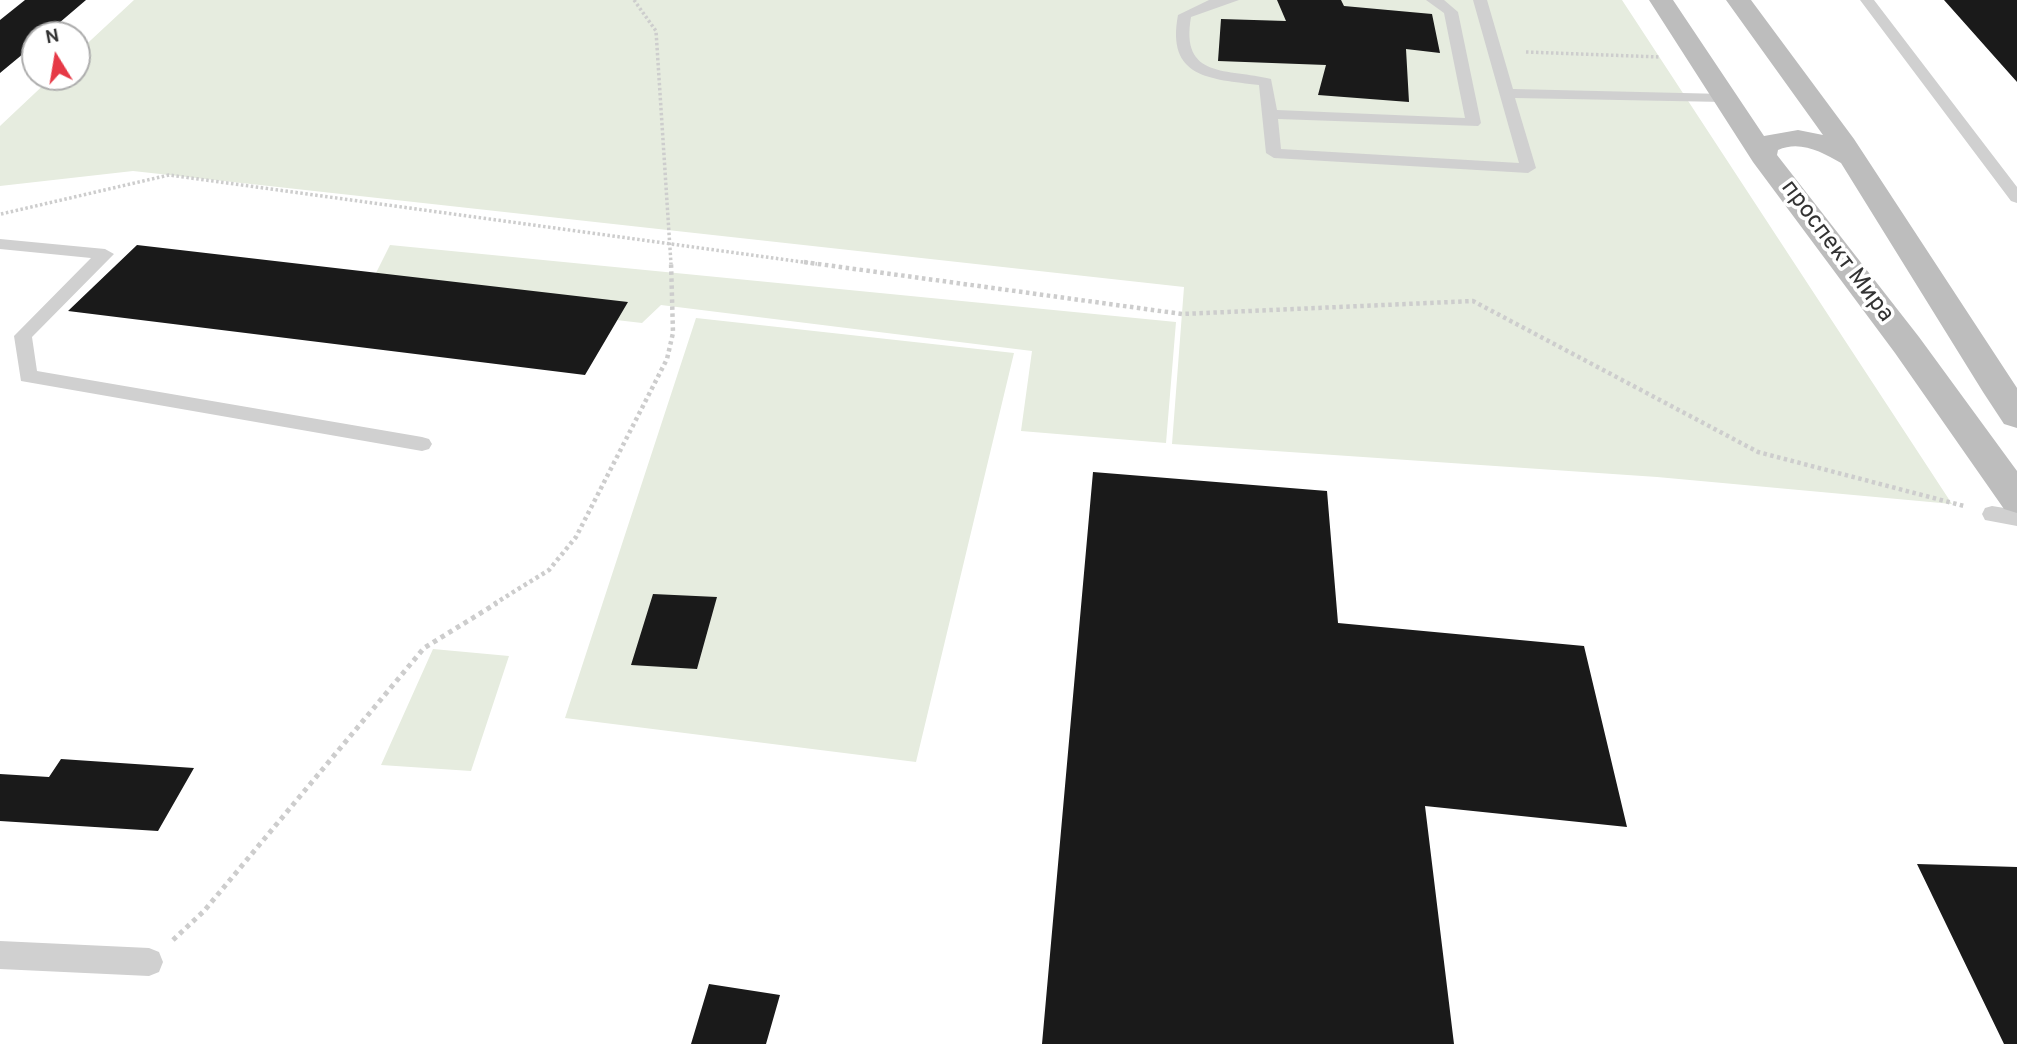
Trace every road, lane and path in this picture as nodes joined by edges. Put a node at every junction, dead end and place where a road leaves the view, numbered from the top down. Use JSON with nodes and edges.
{"nodes":[{"id":1,"x":634,"y":0,"type":"edge"},
{"id":2,"x":1231,"y":0,"type":"edge"},
{"id":3,"x":1433,"y":0,"type":"edge"},
{"id":4,"x":1480,"y":0,"type":"edge"},
{"id":5,"x":1661,"y":0,"type":"edge"},
{"id":6,"x":1738,"y":0,"type":"edge"},
{"id":7,"x":1867,"y":0,"type":"edge"},
{"id":8,"x":1495,"y":51,"type":"junction"},
{"id":9,"x":1662,"y":57,"type":"dead end"},
{"id":10,"x":1505,"y":85,"type":"junction"},
{"id":11,"x":1719,"y":91,"type":"junction"},
{"id":12,"x":1269,"y":114,"type":"junction"},
{"id":13,"x":1763,"y":156,"type":"junction"},
{"id":14,"x":1852,"y":158,"type":"junction"},
{"id":15,"x":2017,"y":198,"type":"edge"},
{"id":16,"x":0,"y":214,"type":"edge"},
{"id":17,"x":0,"y":244,"type":"edge"},
{"id":18,"x":669,"y":244,"type":"junction"},
{"id":19,"x":2017,"y":415,"type":"edge"},
{"id":20,"x":422,"y":444,"type":"dead end"},
{"id":21,"x":2005,"y":506,"type":"edge"},
{"id":22,"x":2017,"y":518,"type":"edge"},
{"id":23,"x":0,"y":955,"type":"edge"},
{"id":24,"x":149,"y":962,"type":"joint"}],
"edges":[{"from":1,"to":18,"type":"path"},
{"from":2,"to":12,"type":"lane"},
{"from":3,"to":12,"type":"lane"},
{"from":4,"to":8,"type":"lane"},
{"from":5,"to":11,"type":"main road","name":"проспект Мира"},
{"from":6,"to":14,"type":"main road"},
{"from":7,"to":15,"type":"lane"},
{"from":8,"to":9,"type":"path"},
{"from":8,"to":10,"type":"lane"},
{"from":10,"to":11,"type":"lane"},
{"from":10,"to":12,"type":"lane"},
{"from":11,"to":13,"type":"main road","name":"проспект Мира"},
{"from":13,"to":14,"type":"main road"},
{"from":13,"to":21,"type":"main road","name":"проспект Мира"},
{"from":14,"to":19,"type":"main road"},
{"from":16,"to":18,"type":"path"},
{"from":17,"to":20,"type":"lane"},
{"from":18,"to":21,"type":"path"},
{"from":18,"to":24,"type":"path"},
{"from":21,"to":22,"type":"lane"},
{"from":23,"to":24,"type":"lane"}]}
